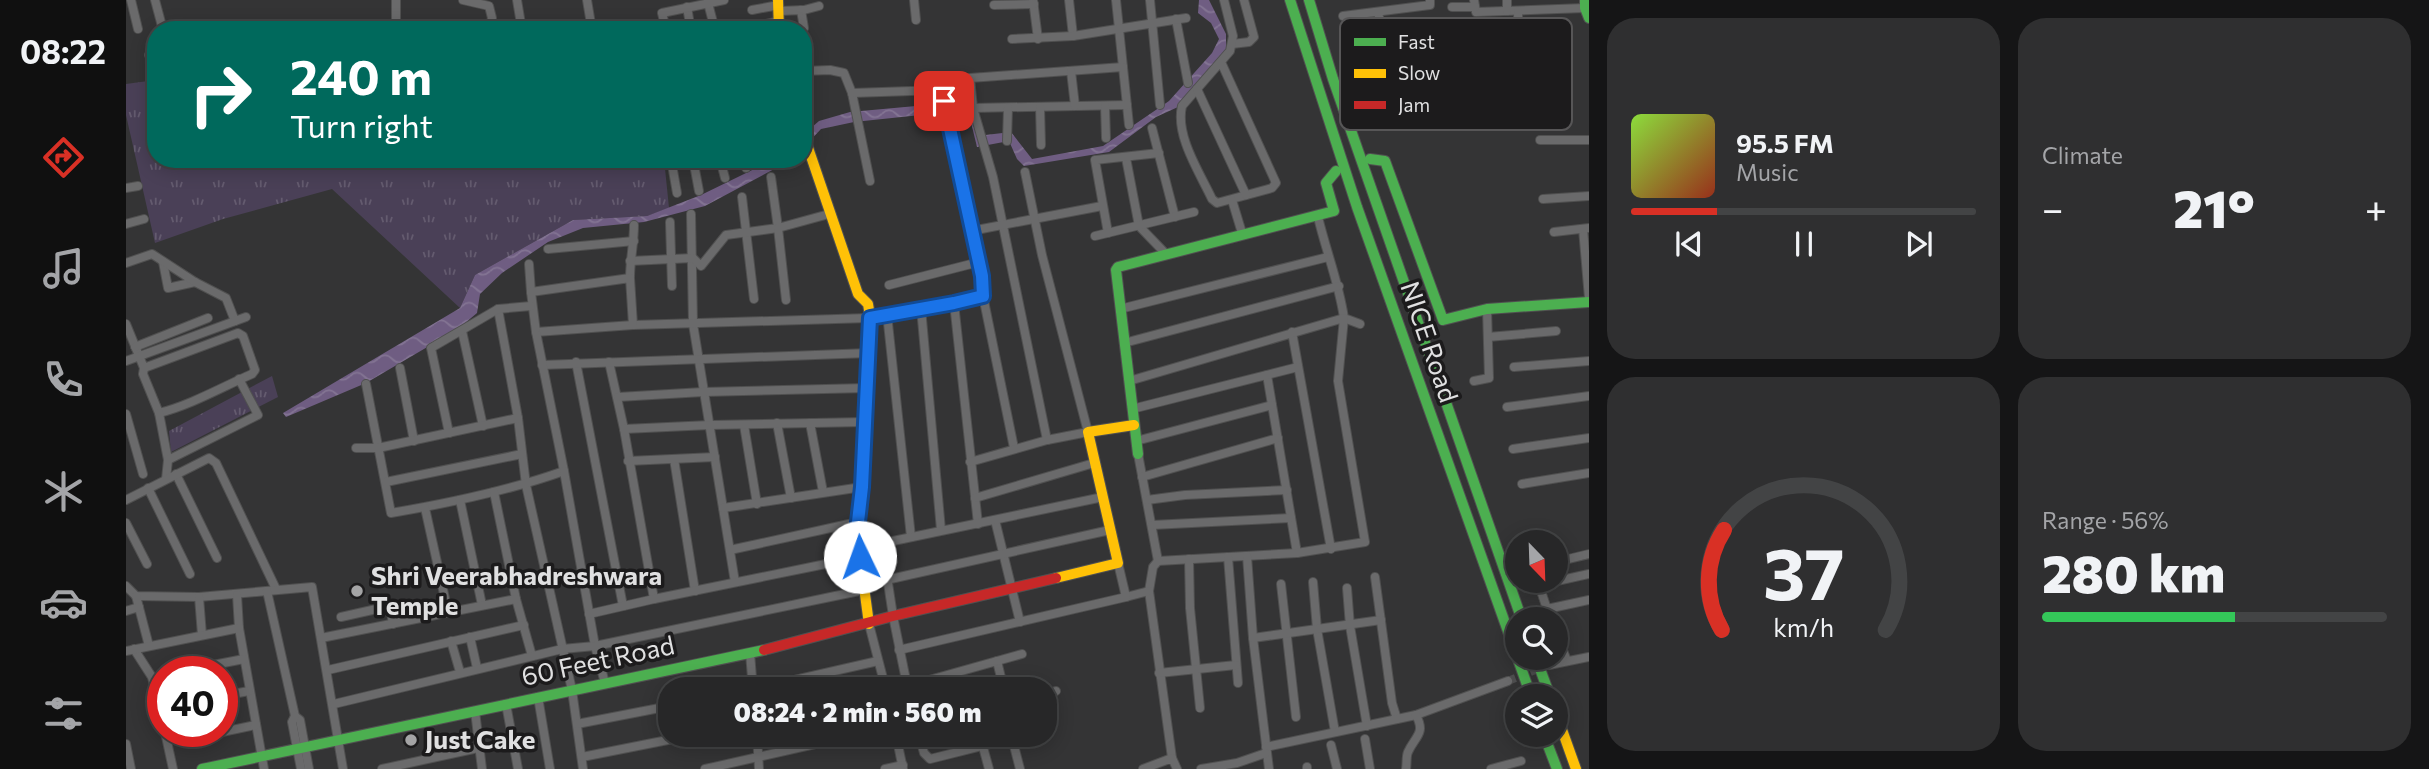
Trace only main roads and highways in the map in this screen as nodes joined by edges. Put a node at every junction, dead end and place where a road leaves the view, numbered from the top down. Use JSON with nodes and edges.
{"nodes":[{"id":1,"x":1290,"y":0,"type":"edge"},
{"id":2,"x":1310,"y":0,"type":"edge"},
{"id":3,"x":1340,"y":99,"type":"edge"},
{"id":4,"x":1351,"y":130,"type":"edge"},
{"id":5,"x":1370,"y":159,"type":"dead end"},
{"id":6,"x":812,"y":160,"type":"edge"},
{"id":7,"x":1336,"y":171,"type":"dead end"},
{"id":8,"x":1589,"y":300,"type":"edge"},
{"id":9,"x":1134,"y":425,"type":"junction"},
{"id":10,"x":1138,"y":454,"type":"road end"},
{"id":11,"x":1517,"y":607,"type":"edge"},
{"id":12,"x":869,"y":624,"type":"junction"},
{"id":13,"x":1527,"y":684,"type":"edge"},
{"id":14,"x":1548,"y":747,"type":"edge"},
{"id":15,"x":1568,"y":747,"type":"edge"},
{"id":16,"x":262,"y":762,"type":"edge"},
{"id":17,"x":202,"y":769,"type":"edge"},
{"id":18,"x":232,"y":769,"type":"edge"},
{"id":19,"x":1556,"y":769,"type":"edge"},
{"id":20,"x":1576,"y":769,"type":"edge"}],
"edges":[{"from":1,"to":13,"type":"main road","name":"NICE Road"},
{"from":2,"to":3,"type":"main road","name":"NICE Road"},
{"from":4,"to":11,"type":"main road","name":"NICE Road"},
{"from":5,"to":8,"type":"main road"},
{"from":6,"to":12,"type":"main road"},
{"from":7,"to":9,"type":"main road"},
{"from":9,"to":10,"type":"main road"},
{"from":9,"to":12,"type":"main road","name":"60 Feet Road"},
{"from":12,"to":16,"type":"main road","name":"60 Feet Road"},
{"from":14,"to":19,"type":"main road"},
{"from":15,"to":20,"type":"main road"},
{"from":16,"to":17,"type":"main road","name":"60 Feet Road"},
{"from":16,"to":18,"type":"main road","name":"60 Feet Road"}]}
